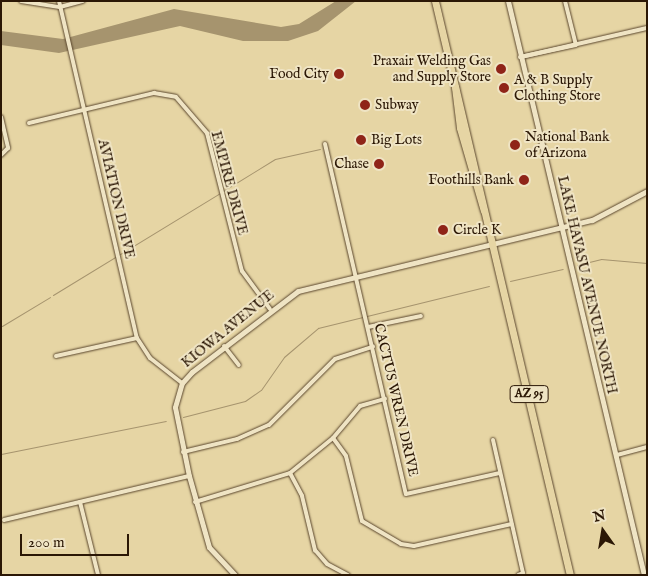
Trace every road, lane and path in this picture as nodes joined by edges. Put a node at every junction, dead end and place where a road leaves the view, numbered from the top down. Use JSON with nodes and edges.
{"nodes":[{"id":1,"x":21,"y":1,"type":"edge"},
{"id":2,"x":59,"y":1,"type":"edge"},
{"id":3,"x":83,"y":1,"type":"edge"},
{"id":4,"x":435,"y":1,"type":"edge"},
{"id":5,"x":508,"y":1,"type":"edge"},
{"id":6,"x":565,"y":1,"type":"edge"},
{"id":7,"x":60,"y":7,"type":"junction"},
{"id":8,"x":647,"y":28,"type":"edge"},
{"id":9,"x":576,"y":45,"type":"junction"},
{"id":10,"x":520,"y":57,"type":"junction"},
{"id":11,"x":84,"y":110,"type":"junction"},
{"id":12,"x":1,"y":117,"type":"edge"},
{"id":13,"x":29,"y":123,"type":"dead end"},
{"id":14,"x":325,"y":144,"type":"dead end"},
{"id":15,"x":1,"y":155,"type":"edge"},
{"id":16,"x":647,"y":191,"type":"edge"},
{"id":17,"x":562,"y":228,"type":"junction"},
{"id":18,"x":492,"y":244,"type":"junction"},
{"id":19,"x":356,"y":275,"type":"junction"},
{"id":20,"x":270,"y":309,"type":"junction"},
{"id":21,"x":421,"y":316,"type":"dead end"},
{"id":22,"x":368,"y":327,"type":"junction"},
{"id":23,"x":137,"y":338,"type":"junction"},
{"id":24,"x":224,"y":346,"type":"junction"},
{"id":25,"x":373,"y":347,"type":"junction"},
{"id":26,"x":56,"y":356,"type":"dead end"},
{"id":27,"x":239,"y":365,"type":"dead end"},
{"id":28,"x":182,"y":383,"type":"junction"},
{"id":29,"x":385,"y":399,"type":"junction"},
{"id":30,"x":333,"y":438,"type":"junction"},
{"id":31,"x":493,"y":440,"type":"dead end"},
{"id":32,"x":647,"y":447,"type":"edge"},
{"id":33,"x":183,"y":452,"type":"junction"},
{"id":34,"x":617,"y":455,"type":"junction"},
{"id":35,"x":290,"y":473,"type":"junction"},
{"id":36,"x":500,"y":473,"type":"junction"},
{"id":37,"x":189,"y":476,"type":"junction"},
{"id":38,"x":80,"y":502,"type":"junction"},
{"id":39,"x":195,"y":502,"type":"junction"},
{"id":40,"x":4,"y":520,"type":"dead end"},
{"id":41,"x":512,"y":524,"type":"junction"},
{"id":42,"x":234,"y":574,"type":"edge"},
{"id":43,"x":98,"y":575,"type":"edge"},
{"id":44,"x":348,"y":575,"type":"edge"},
{"id":45,"x":518,"y":575,"type":"edge"},
{"id":46,"x":570,"y":575,"type":"edge"},
{"id":47,"x":644,"y":575,"type":"edge"}],
"edges":[{"from":1,"to":7,"type":"street"},
{"from":2,"to":7,"type":"street","name":"AVIATION DRIVE"},
{"from":3,"to":7,"type":"street"},
{"from":4,"to":18,"type":"highway","number":"AZ 95"},
{"from":5,"to":10,"type":"street","name":"LAKE HAVASU AVENUE NORTH"},
{"from":6,"to":9,"type":"street"},
{"from":7,"to":11,"type":"street","name":"AVIATION DRIVE"},
{"from":8,"to":9,"type":"street"},
{"from":9,"to":10,"type":"street"},
{"from":10,"to":17,"type":"street","name":"LAKE HAVASU AVENUE NORTH"},
{"from":11,"to":13,"type":"street","name":"EMPIRE DRIVE"},
{"from":11,"to":20,"type":"street","name":"EMPIRE DRIVE"},
{"from":11,"to":23,"type":"street","name":"AVIATION DRIVE"},
{"from":12,"to":15,"type":"street"},
{"from":14,"to":19,"type":"street","name":"CACTUS WREN DRIVE"},
{"from":16,"to":17,"type":"street","name":"KIOWA AVENUE"},
{"from":17,"to":18,"type":"street","name":"KIOWA AVENUE"},
{"from":17,"to":34,"type":"street","name":"LAKE HAVASU AVENUE NORTH"},
{"from":18,"to":19,"type":"street","name":"KIOWA AVENUE"},
{"from":18,"to":46,"type":"highway","number":"AZ 95"},
{"from":19,"to":20,"type":"street","name":"KIOWA AVENUE"},
{"from":19,"to":22,"type":"street","name":"CACTUS WREN DRIVE"},
{"from":20,"to":24,"type":"street","name":"KIOWA AVENUE"},
{"from":21,"to":22,"type":"street"},
{"from":22,"to":25,"type":"street","name":"CACTUS WREN DRIVE"},
{"from":23,"to":26,"type":"street"},
{"from":23,"to":28,"type":"street","name":"AVIATION DRIVE"},
{"from":24,"to":27,"type":"street"},
{"from":24,"to":28,"type":"street","name":"KIOWA AVENUE"},
{"from":25,"to":29,"type":"street","name":"CACTUS WREN DRIVE"},
{"from":25,"to":33,"type":"street"},
{"from":28,"to":33,"type":"street","name":"KIOWA AVENUE"},
{"from":29,"to":30,"type":"street"},
{"from":29,"to":36,"type":"street","name":"CACTUS WREN DRIVE"},
{"from":30,"to":35,"type":"street"},
{"from":30,"to":41,"type":"street"},
{"from":31,"to":36,"type":"street"},
{"from":32,"to":34,"type":"street"},
{"from":33,"to":37,"type":"street","name":"KIOWA AVENUE"},
{"from":34,"to":47,"type":"street","name":"LAKE HAVASU AVENUE NORTH"},
{"from":35,"to":39,"type":"street"},
{"from":35,"to":44,"type":"street"},
{"from":36,"to":41,"type":"street"},
{"from":37,"to":38,"type":"street"},
{"from":37,"to":39,"type":"street","name":"KIOWA AVENUE"},
{"from":38,"to":40,"type":"street"},
{"from":38,"to":43,"type":"street"},
{"from":39,"to":42,"type":"street","name":"KIOWA AVENUE"},
{"from":41,"to":45,"type":"street"}]}
